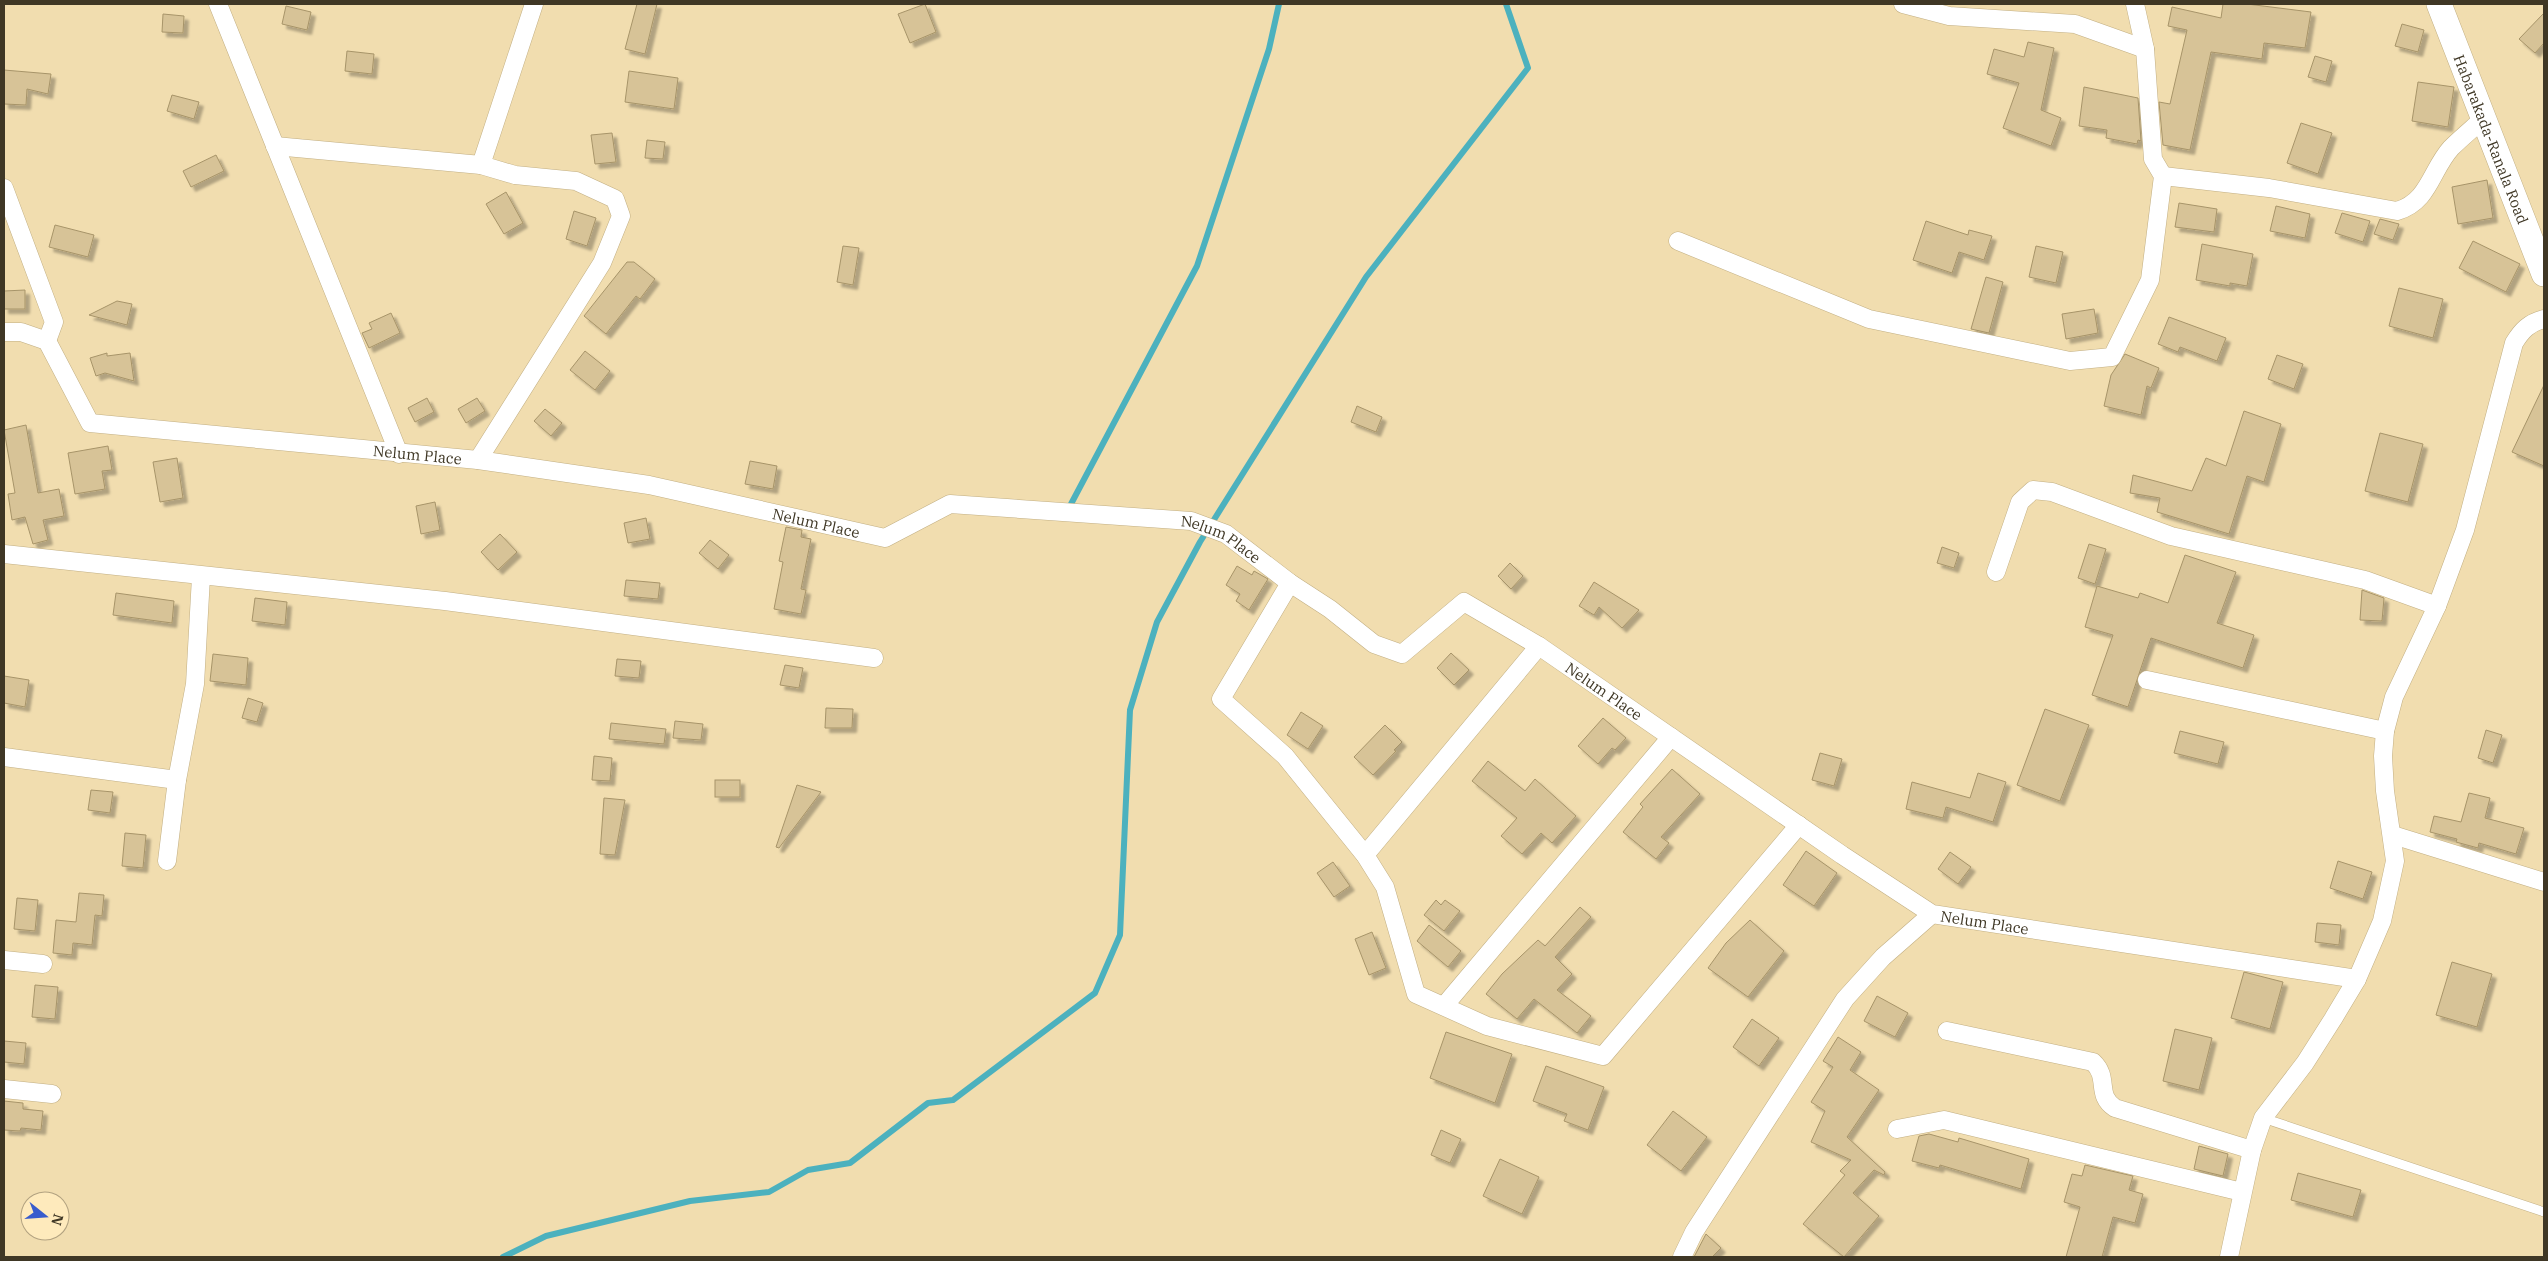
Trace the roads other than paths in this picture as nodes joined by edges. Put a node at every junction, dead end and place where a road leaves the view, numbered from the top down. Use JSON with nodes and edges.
{"nodes":[{"id":1,"x":218,"y":4,"type":"edge"},
{"id":2,"x":534,"y":4,"type":"edge"},
{"id":3,"x":1903,"y":4,"type":"edge"},
{"id":4,"x":2135,"y":4,"type":"edge"},
{"id":5,"x":2439,"y":4,"type":"edge"},
{"id":6,"x":2145,"y":49,"type":"junction"},
{"id":7,"x":2483,"y":119,"type":"junction"},
{"id":8,"x":275,"y":146,"type":"junction"},
{"id":9,"x":481,"y":165,"type":"junction"},
{"id":10,"x":2163,"y":176,"type":"junction"},
{"id":11,"x":4,"y":188,"type":"edge"},
{"id":12,"x":1678,"y":241,"type":"dead end"},
{"id":13,"x":2544,"y":274,"type":"edge"},
{"id":14,"x":2544,"y":319,"type":"edge"},
{"id":15,"x":4,"y":332,"type":"edge"},
{"id":16,"x":47,"y":341,"type":"junction"},
{"id":17,"x":399,"y":454,"type":"junction"},
{"id":18,"x":478,"y":460,"type":"junction"},
{"id":19,"x":4,"y":554,"type":"edge"},
{"id":20,"x":1996,"y":572,"type":"dead end"},
{"id":21,"x":201,"y":577,"type":"junction"},
{"id":22,"x":1290,"y":582,"type":"junction"},
{"id":23,"x":2437,"y":606,"type":"junction"},
{"id":24,"x":1539,"y":646,"type":"junction"},
{"id":25,"x":874,"y":658,"type":"dead end"},
{"id":26,"x":2147,"y":680,"type":"dead end"},
{"id":27,"x":2385,"y":732,"type":"junction"},
{"id":28,"x":1671,"y":737,"type":"junction"},
{"id":29,"x":4,"y":757,"type":"edge"},
{"id":30,"x":177,"y":780,"type":"junction"},
{"id":31,"x":1799,"y":825,"type":"junction"},
{"id":32,"x":2393,"y":836,"type":"junction"},
{"id":33,"x":1365,"y":855,"type":"junction"},
{"id":34,"x":166,"y":861,"type":"dead end"},
{"id":35,"x":2544,"y":882,"type":"edge"},
{"id":36,"x":1932,"y":914,"type":"junction"},
{"id":37,"x":4,"y":960,"type":"edge"},
{"id":38,"x":43,"y":964,"type":"dead end"},
{"id":39,"x":2357,"y":979,"type":"junction"},
{"id":40,"x":1444,"y":1006,"type":"junction"},
{"id":41,"x":1947,"y":1031,"type":"dead end"},
{"id":42,"x":4,"y":1089,"type":"edge"},
{"id":43,"x":52,"y":1094,"type":"dead end"},
{"id":44,"x":2264,"y":1118,"type":"junction"},
{"id":45,"x":1897,"y":1129,"type":"dead end"},
{"id":46,"x":2252,"y":1150,"type":"junction"},
{"id":47,"x":2242,"y":1192,"type":"junction"},
{"id":48,"x":2544,"y":1212,"type":"edge"},
{"id":49,"x":1682,"y":1257,"type":"edge"},
{"id":50,"x":2229,"y":1257,"type":"edge"}],
"edges":[{"from":1,"to":8,"type":"street"},
{"from":2,"to":9,"type":"street"},
{"from":3,"to":6,"type":"street"},
{"from":4,"to":6,"type":"street"},
{"from":5,"to":7,"type":"main road","name":"Habarakada-Ranala Road"},
{"from":6,"to":10,"type":"street"},
{"from":7,"to":10,"type":"street"},
{"from":7,"to":13,"type":"main road","name":"Habarakada-Ranala Road"},
{"from":8,"to":9,"type":"street"},
{"from":8,"to":17,"type":"street"},
{"from":9,"to":18,"type":"street"},
{"from":10,"to":12,"type":"street"},
{"from":11,"to":16,"type":"street"},
{"from":14,"to":23,"type":"street"},
{"from":15,"to":16,"type":"street"},
{"from":16,"to":17,"type":"street","name":"Nelum Place"},
{"from":17,"to":18,"type":"street","name":"Nelum Place"},
{"from":18,"to":22,"type":"street","name":"Nelum Place"},
{"from":19,"to":21,"type":"street"},
{"from":20,"to":23,"type":"street"},
{"from":21,"to":25,"type":"street"},
{"from":21,"to":30,"type":"street"},
{"from":22,"to":24,"type":"street","name":"Nelum Place"},
{"from":22,"to":33,"type":"street"},
{"from":23,"to":27,"type":"street"},
{"from":24,"to":28,"type":"street","name":"Nelum Place"},
{"from":24,"to":33,"type":"street"},
{"from":26,"to":27,"type":"street"},
{"from":27,"to":32,"type":"street"},
{"from":28,"to":31,"type":"street","name":"Nelum Place"},
{"from":28,"to":40,"type":"street"},
{"from":29,"to":30,"type":"street"},
{"from":30,"to":34,"type":"street"},
{"from":31,"to":36,"type":"street","name":"Nelum Place"},
{"from":31,"to":40,"type":"street"},
{"from":32,"to":35,"type":"street"},
{"from":32,"to":39,"type":"street"},
{"from":33,"to":40,"type":"street"},
{"from":36,"to":39,"type":"street","name":"Nelum Place"},
{"from":36,"to":49,"type":"street"},
{"from":37,"to":38,"type":"street"},
{"from":39,"to":44,"type":"street"},
{"from":41,"to":46,"type":"street"},
{"from":42,"to":43,"type":"street"},
{"from":44,"to":46,"type":"street"},
{"from":44,"to":48,"type":"lane"},
{"from":45,"to":47,"type":"street"},
{"from":46,"to":47,"type":"street"},
{"from":47,"to":50,"type":"street"}]}
